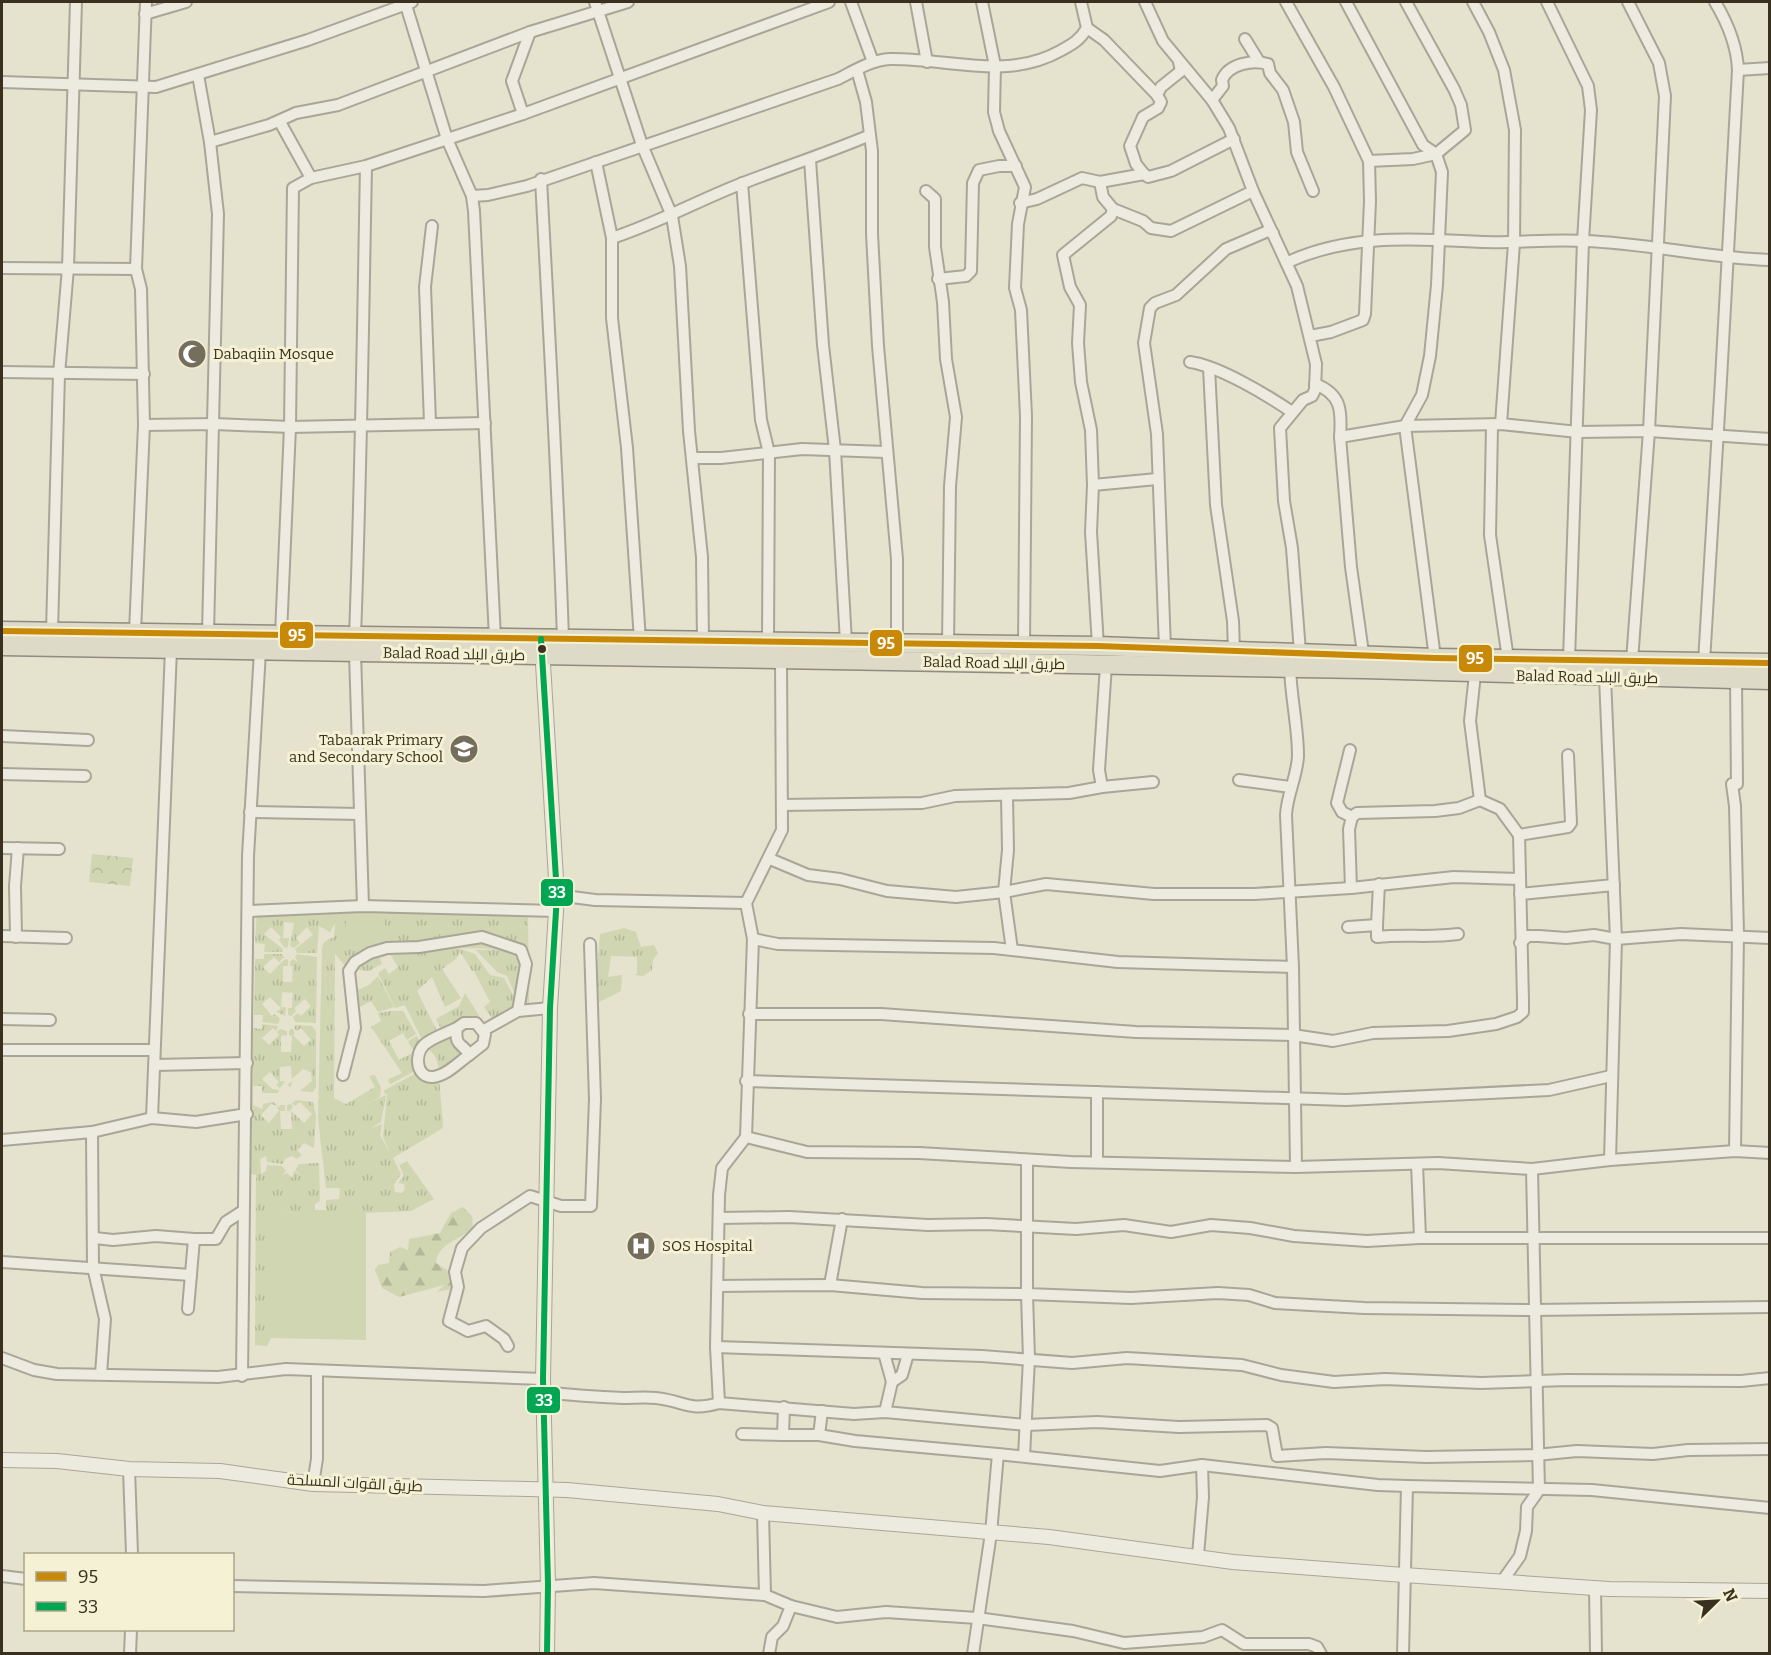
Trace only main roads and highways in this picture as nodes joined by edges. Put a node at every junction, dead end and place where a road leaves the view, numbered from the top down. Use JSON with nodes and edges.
{"nodes":[{"id":1,"x":2,"y":631,"type":"edge"},
{"id":2,"x":355,"y":644,"type":"junction"},
{"id":3,"x":2,"y":646,"type":"edge"},
{"id":4,"x":542,"y":647,"type":"junction"},
{"id":5,"x":1770,"y":663,"type":"edge"},
{"id":6,"x":1770,"y":680,"type":"edge"}],
"edges":[{"from":1,"to":2,"type":"highway","name":"Balad Road طريق البلد"},
{"from":2,"to":3,"type":"highway","name":"Balad Road طريق البلد"},
{"from":2,"to":4,"type":"highway","name":"Balad Road طريق البلد"},
{"from":2,"to":4,"type":"highway","name":"Balad Road طريق البلد"},
{"from":4,"to":5,"type":"highway","name":"Balad Road طريق البلد"},
{"from":4,"to":6,"type":"highway","name":"Balad Road طريق البلد"}]}
